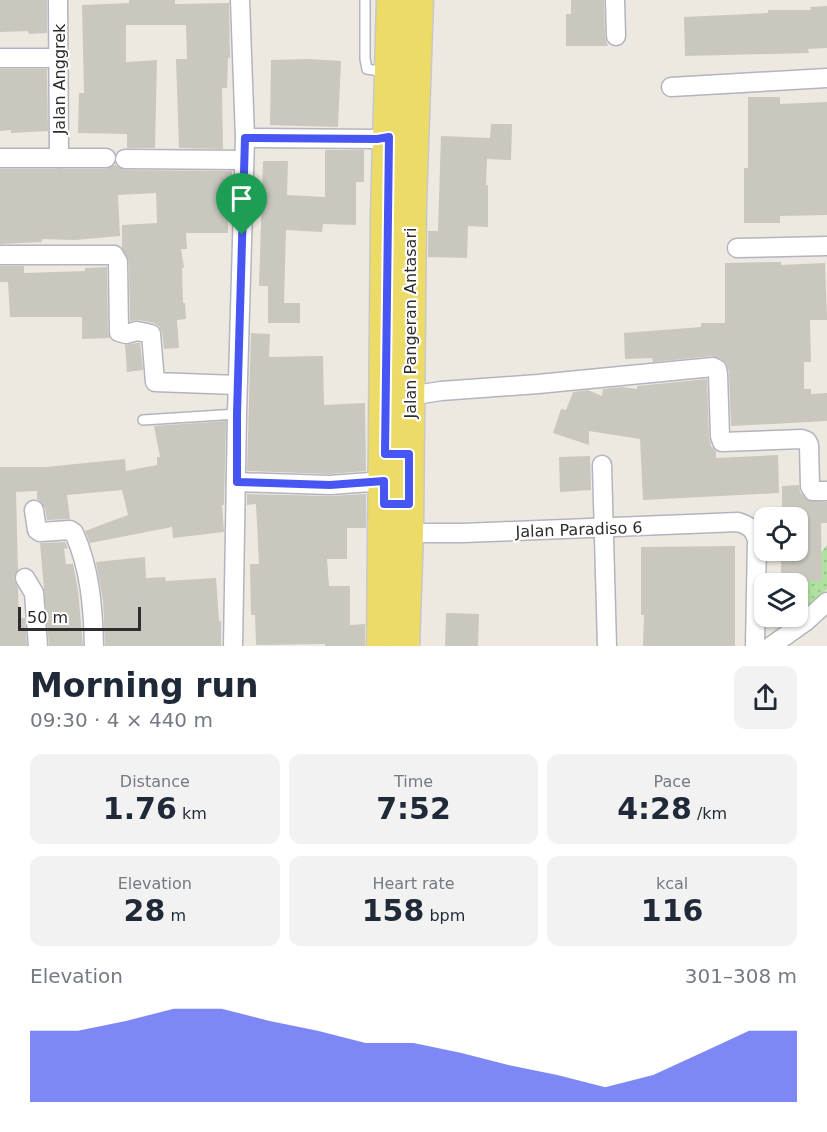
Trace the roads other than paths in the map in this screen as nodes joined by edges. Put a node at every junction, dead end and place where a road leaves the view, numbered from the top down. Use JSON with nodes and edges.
{"nodes":[{"id":1,"x":58,"y":0,"type":"edge"},
{"id":2,"x":240,"y":0,"type":"edge"},
{"id":3,"x":365,"y":0,"type":"edge"},
{"id":4,"x":392,"y":0,"type":"edge"},
{"id":5,"x":418,"y":0,"type":"edge"},
{"id":6,"x":615,"y":0,"type":"edge"},
{"id":7,"x":616,"y":36,"type":"dead end"},
{"id":8,"x":0,"y":58,"type":"edge"},
{"id":9,"x":59,"y":58,"type":"junction"},
{"id":10,"x":390,"y":72,"type":"junction"},
{"id":11,"x":827,"y":78,"type":"edge"},
{"id":12,"x":671,"y":87,"type":"dead end"},
{"id":13,"x":389,"y":137,"type":"junction"},
{"id":14,"x":245,"y":138,"type":"junction"},
{"id":15,"x":0,"y":158,"type":"edge"},
{"id":16,"x":58,"y":158,"type":"junction"},
{"id":17,"x":106,"y":159,"type":"dead end"},
{"id":18,"x":126,"y":159,"type":"dead end"},
{"id":19,"x":244,"y":160,"type":"junction"},
{"id":20,"x":827,"y":246,"type":"edge"},
{"id":21,"x":737,"y":248,"type":"dead end"},
{"id":22,"x":0,"y":255,"type":"edge"},
{"id":23,"x":237,"y":385,"type":"junction"},
{"id":24,"x":409,"y":396,"type":"junction"},
{"id":25,"x":237,"y":414,"type":"junction"},
{"id":26,"x":143,"y":420,"type":"dead end"},
{"id":27,"x":602,"y":465,"type":"dead end"},
{"id":28,"x":394,"y":479,"type":"junction"},
{"id":29,"x":237,"y":482,"type":"junction"},
{"id":30,"x":827,"y":491,"type":"edge"},
{"id":31,"x":34,"y":510,"type":"dead end"},
{"id":32,"x":605,"y":528,"type":"junction"},
{"id":33,"x":408,"y":533,"type":"junction"},
{"id":34,"x":25,"y":578,"type":"dead end"},
{"id":35,"x":827,"y":602,"type":"edge"},
{"id":36,"x":38,"y":646,"type":"edge"},
{"id":37,"x":94,"y":646,"type":"edge"},
{"id":38,"x":233,"y":646,"type":"edge"},
{"id":39,"x":382,"y":646,"type":"edge"},
{"id":40,"x":404,"y":646,"type":"edge"},
{"id":41,"x":607,"y":646,"type":"edge"},
{"id":42,"x":755,"y":646,"type":"edge"},
{"id":43,"x":771,"y":646,"type":"edge"}],
"edges":[{"from":1,"to":9,"type":"street","name":"Jalan Anggrek"},
{"from":2,"to":14,"type":"street"},
{"from":3,"to":10,"type":"lane"},
{"from":4,"to":10,"type":"main road","name":"Jalan Pangeran Antasari"},
{"from":5,"to":24,"type":"main road","name":"Jalan Pangeran Antasari"},
{"from":6,"to":7,"type":"street"},
{"from":8,"to":9,"type":"street"},
{"from":9,"to":16,"type":"street","name":"Jalan Anggrek"},
{"from":10,"to":13,"type":"main road","name":"Jalan Pangeran Antasari"},
{"from":11,"to":12,"type":"street"},
{"from":13,"to":14,"type":"street"},
{"from":13,"to":28,"type":"main road","name":"Jalan Pangeran Antasari"},
{"from":14,"to":19,"type":"street"},
{"from":15,"to":16,"type":"street"},
{"from":16,"to":17,"type":"street"},
{"from":18,"to":19,"type":"street"},
{"from":19,"to":23,"type":"street"},
{"from":20,"to":21,"type":"street"},
{"from":22,"to":23,"type":"street"},
{"from":23,"to":25,"type":"street"},
{"from":24,"to":28,"type":"main road","name":"Jalan Pangeran Antasari"},
{"from":24,"to":30,"type":"street"},
{"from":25,"to":26,"type":"lane"},
{"from":25,"to":29,"type":"street"},
{"from":27,"to":32,"type":"street"},
{"from":28,"to":29,"type":"street"},
{"from":28,"to":33,"type":"main road","name":"Jalan Pangeran Antasari"},
{"from":28,"to":39,"type":"main road","name":"Jalan Pangeran Antasari"},
{"from":29,"to":38,"type":"street"},
{"from":31,"to":37,"type":"street"},
{"from":32,"to":33,"type":"street","name":"Jalan Paradiso 6"},
{"from":32,"to":41,"type":"street"},
{"from":32,"to":42,"type":"street","name":"Jalan Paradiso 6"},
{"from":33,"to":40,"type":"main road","name":"Jalan Pangeran Antasari"},
{"from":34,"to":36,"type":"street"},
{"from":35,"to":43,"type":"street"}]}
